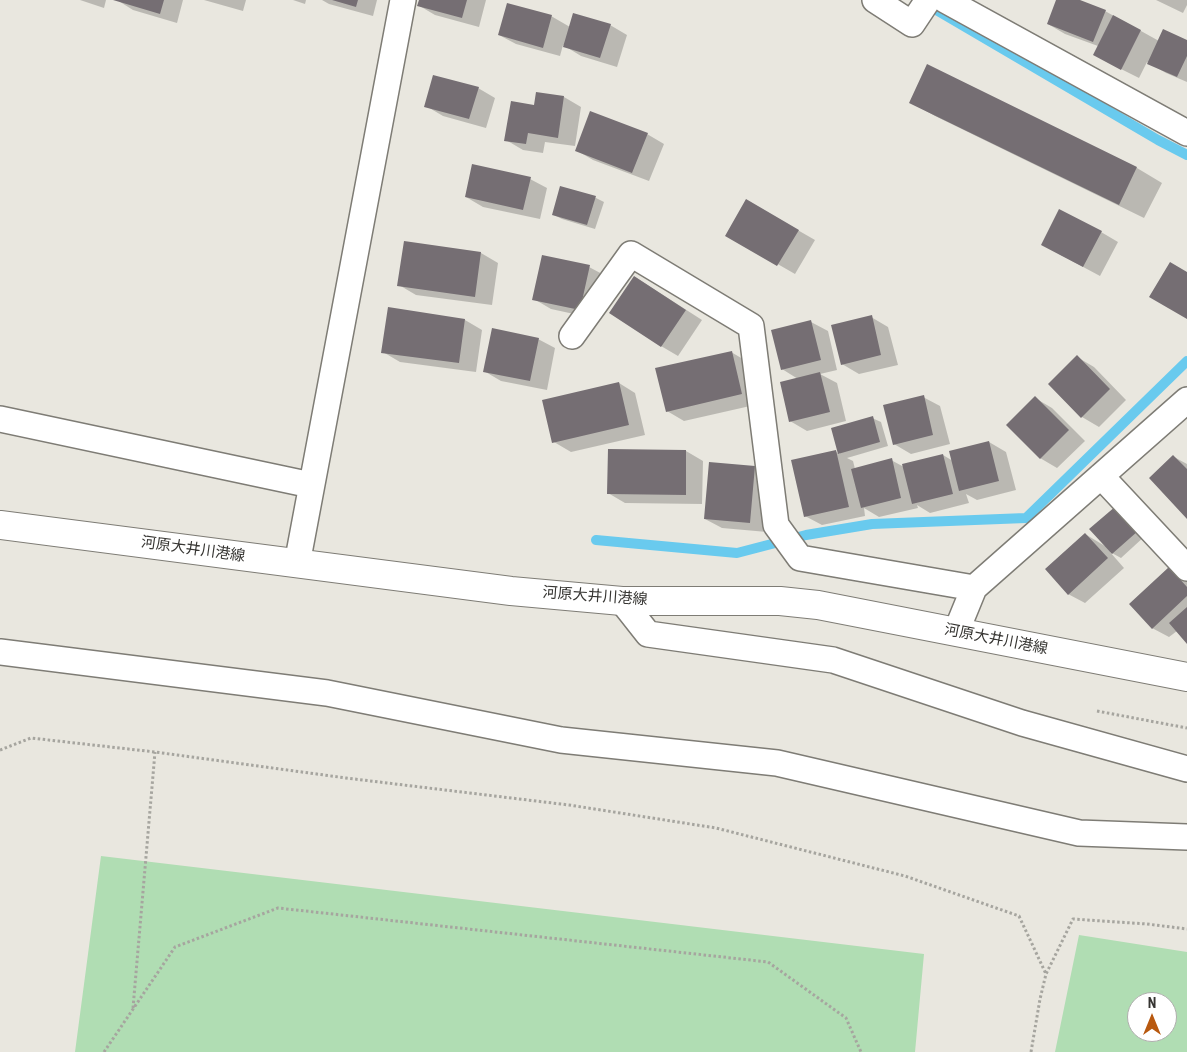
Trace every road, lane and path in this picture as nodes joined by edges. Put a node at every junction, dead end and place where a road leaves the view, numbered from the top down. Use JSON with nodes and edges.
{"nodes":[{"id":1,"x":403,"y":0,"type":"edge"},
{"id":2,"x":875,"y":0,"type":"edge"},
{"id":3,"x":928,"y":0,"type":"edge"},
{"id":4,"x":945,"y":0,"type":"edge"},
{"id":5,"x":1187,"y":133,"type":"edge"},
{"id":6,"x":572,"y":336,"type":"dead end"},
{"id":7,"x":1187,"y":400,"type":"edge"},
{"id":8,"x":0,"y":419,"type":"edge"},
{"id":9,"x":1101,"y":476,"type":"junction"},
{"id":10,"x":311,"y":485,"type":"junction"},
{"id":11,"x":0,"y":525,"type":"edge"},
{"id":12,"x":297,"y":564,"type":"junction"},
{"id":13,"x":1187,"y":568,"type":"edge"},
{"id":14,"x":974,"y":588,"type":"junction"},
{"id":15,"x":622,"y":601,"type":"junction"},
{"id":16,"x":956,"y":632,"type":"junction"},
{"id":17,"x":0,"y":652,"type":"edge"},
{"id":18,"x":1187,"y":677,"type":"edge"},
{"id":19,"x":0,"y":750,"type":"edge"},
{"id":20,"x":155,"y":752,"type":"junction"},
{"id":21,"x":1187,"y":769,"type":"edge"},
{"id":22,"x":1187,"y":837,"type":"edge"},
{"id":23,"x":1187,"y":929,"type":"edge"},
{"id":24,"x":1046,"y":974,"type":"junction"},
{"id":25,"x":133,"y":1009,"type":"junction"},
{"id":26,"x":104,"y":1052,"type":"edge"},
{"id":27,"x":861,"y":1052,"type":"edge"},
{"id":28,"x":1031,"y":1052,"type":"edge"}],
"edges":[{"from":1,"to":10,"type":"street"},
{"from":2,"to":3,"type":"street"},
{"from":4,"to":5,"type":"street"},
{"from":6,"to":14,"type":"street"},
{"from":7,"to":9,"type":"street"},
{"from":8,"to":10,"type":"street"},
{"from":9,"to":13,"type":"street"},
{"from":9,"to":14,"type":"street"},
{"from":10,"to":12,"type":"street"},
{"from":11,"to":12,"type":"main road","name":"河原大井川港線"},
{"from":12,"to":15,"type":"main road","name":"河原大井川港線"},
{"from":14,"to":16,"type":"street"},
{"from":15,"to":16,"type":"main road","name":"河原大井川港線"},
{"from":15,"to":21,"type":"street"},
{"from":16,"to":18,"type":"main road","name":"河原大井川港線"},
{"from":17,"to":22,"type":"street"},
{"from":19,"to":20,"type":"path"},
{"from":20,"to":24,"type":"path"},
{"from":20,"to":25,"type":"path"},
{"from":23,"to":24,"type":"path"},
{"from":24,"to":28,"type":"path"},
{"from":25,"to":26,"type":"path"},
{"from":25,"to":27,"type":"path"}]}
